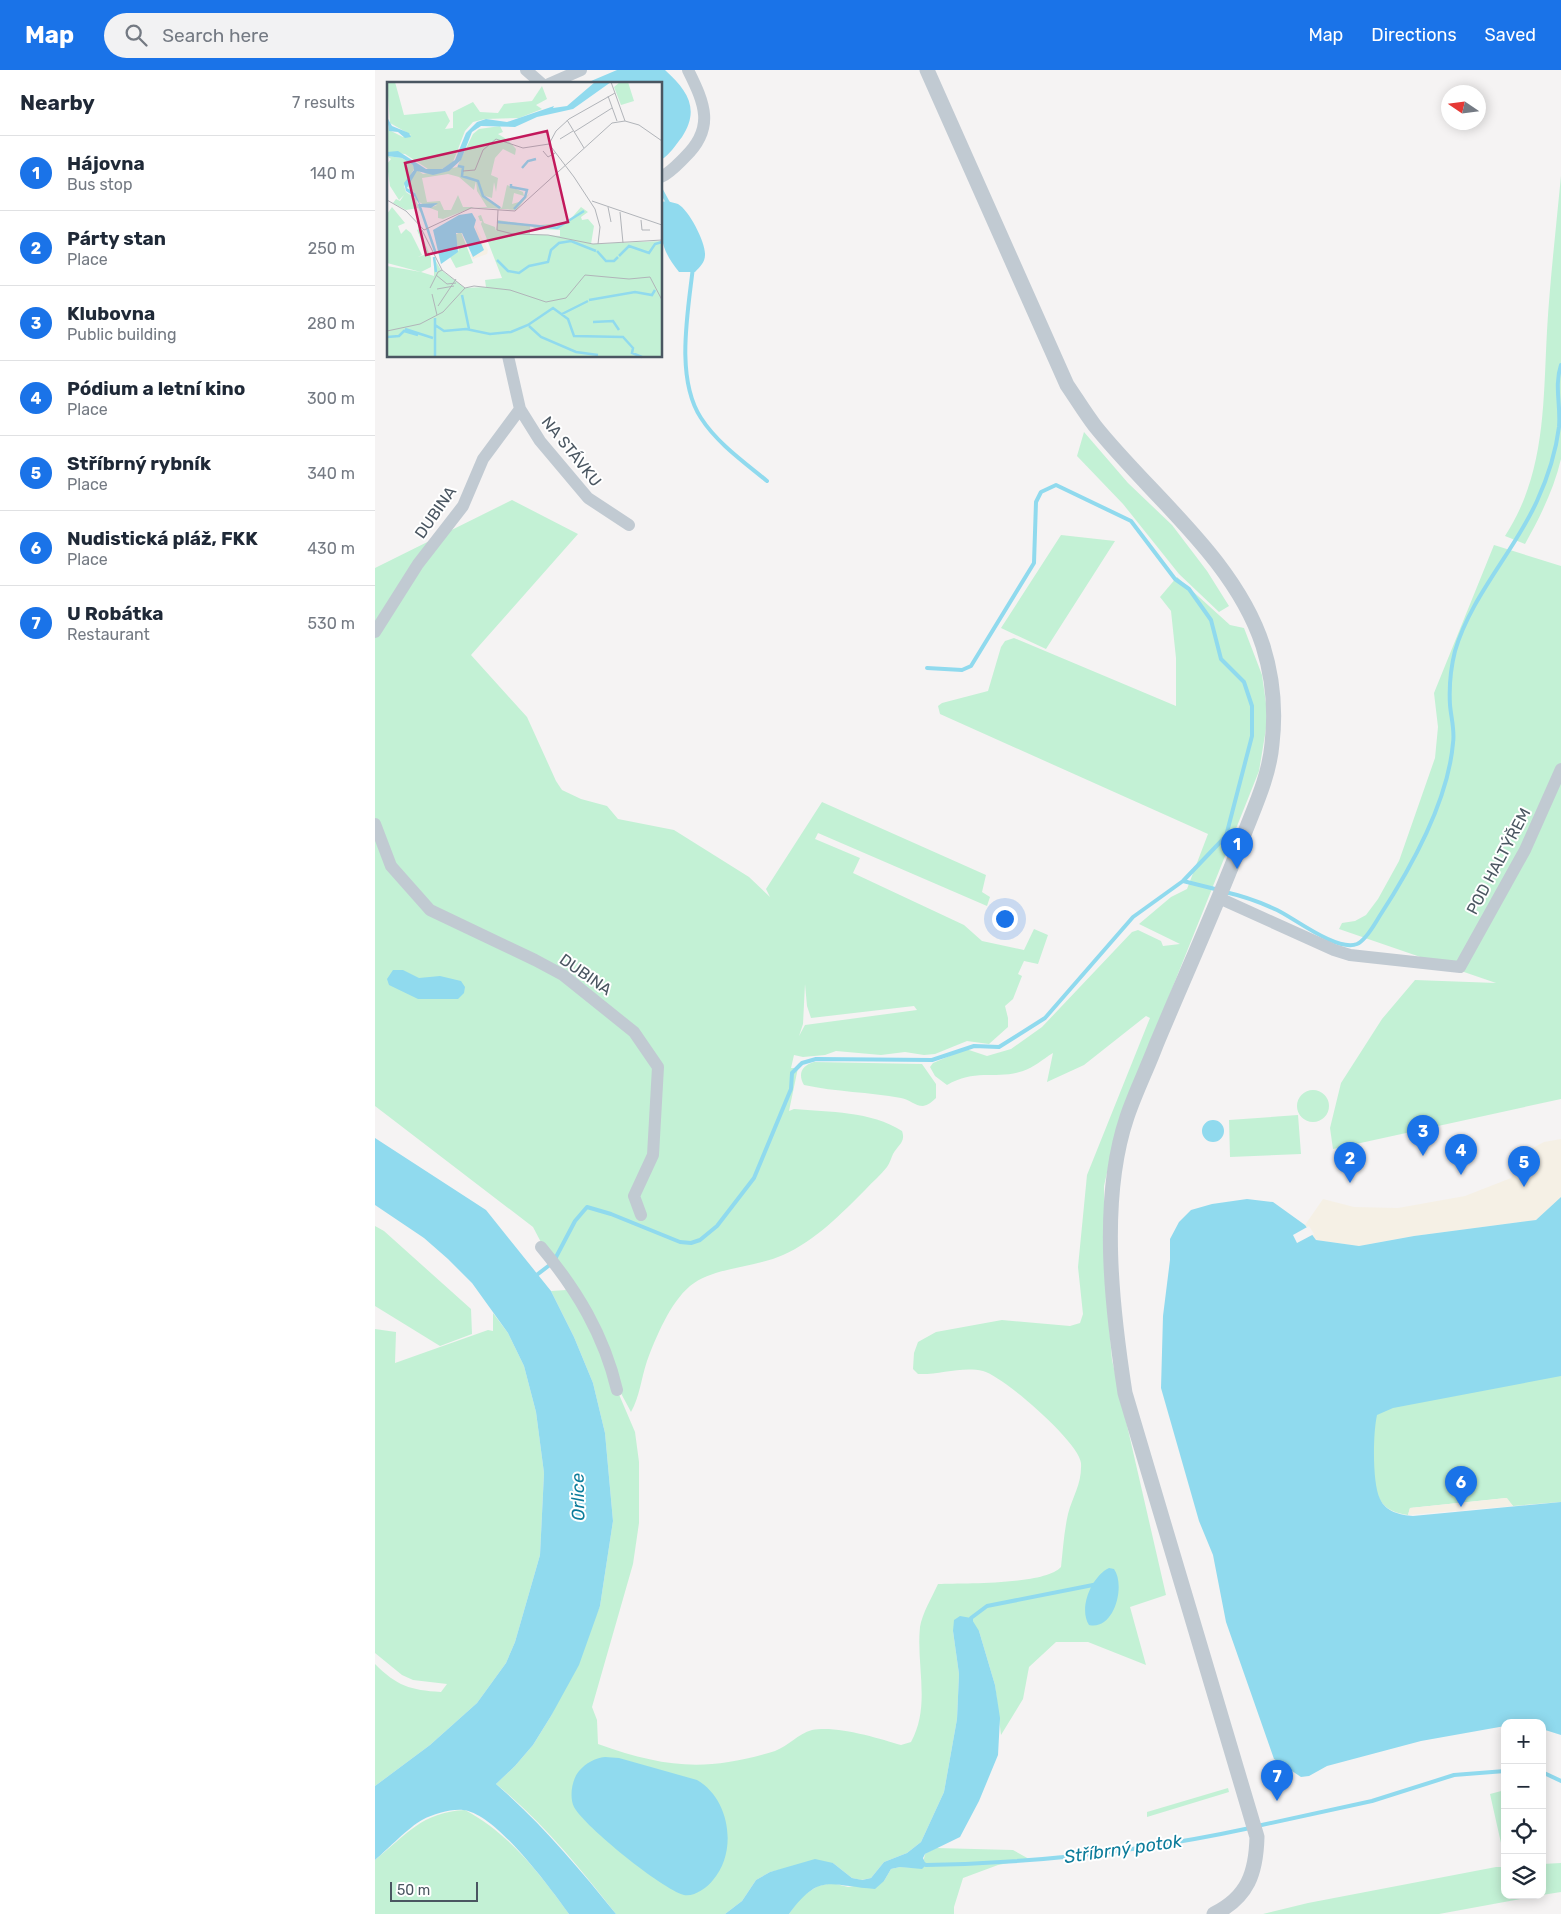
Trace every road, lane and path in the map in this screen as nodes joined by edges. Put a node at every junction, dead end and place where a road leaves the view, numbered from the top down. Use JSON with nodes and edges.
{"nodes":[{"id":1,"x":526,"y":70,"type":"edge"},
{"id":2,"x":581,"y":70,"type":"edge"},
{"id":3,"x":688,"y":70,"type":"edge"},
{"id":4,"x":927,"y":70,"type":"edge"},
{"id":5,"x":541,"y":82,"type":"edge"},
{"id":6,"x":554,"y":82,"type":"edge"},
{"id":7,"x":663,"y":175,"type":"edge"},
{"id":8,"x":508,"y":358,"type":"edge"},
{"id":9,"x":520,"y":409,"type":"junction"},
{"id":10,"x":629,"y":525,"type":"dead end"},
{"id":11,"x":375,"y":632,"type":"edge"},
{"id":12,"x":1561,"y":768,"type":"edge"},
{"id":13,"x":375,"y":824,"type":"edge"},
{"id":14,"x":1219,"y":898,"type":"junction"},
{"id":15,"x":641,"y":1215,"type":"dead end"},
{"id":16,"x":541,"y":1247,"type":"dead end"},
{"id":17,"x":617,"y":1390,"type":"dead end"},
{"id":18,"x":1217,"y":1912,"type":"edge"}],
"edges":[{"from":1,"to":5,"type":"street"},
{"from":2,"to":6,"type":"street"},
{"from":3,"to":7,"type":"street"},
{"from":4,"to":14,"type":"street"},
{"from":8,"to":9,"type":"street","name":"NA STÁVKU"},
{"from":9,"to":10,"type":"street","name":"NA STÁVKU"},
{"from":9,"to":11,"type":"street","name":"DUBINA"},
{"from":12,"to":14,"type":"street","name":"POD HALTÝŘEM"},
{"from":13,"to":15,"type":"street","name":"DUBINA"},
{"from":14,"to":18,"type":"street"},
{"from":16,"to":17,"type":"street"}]}
